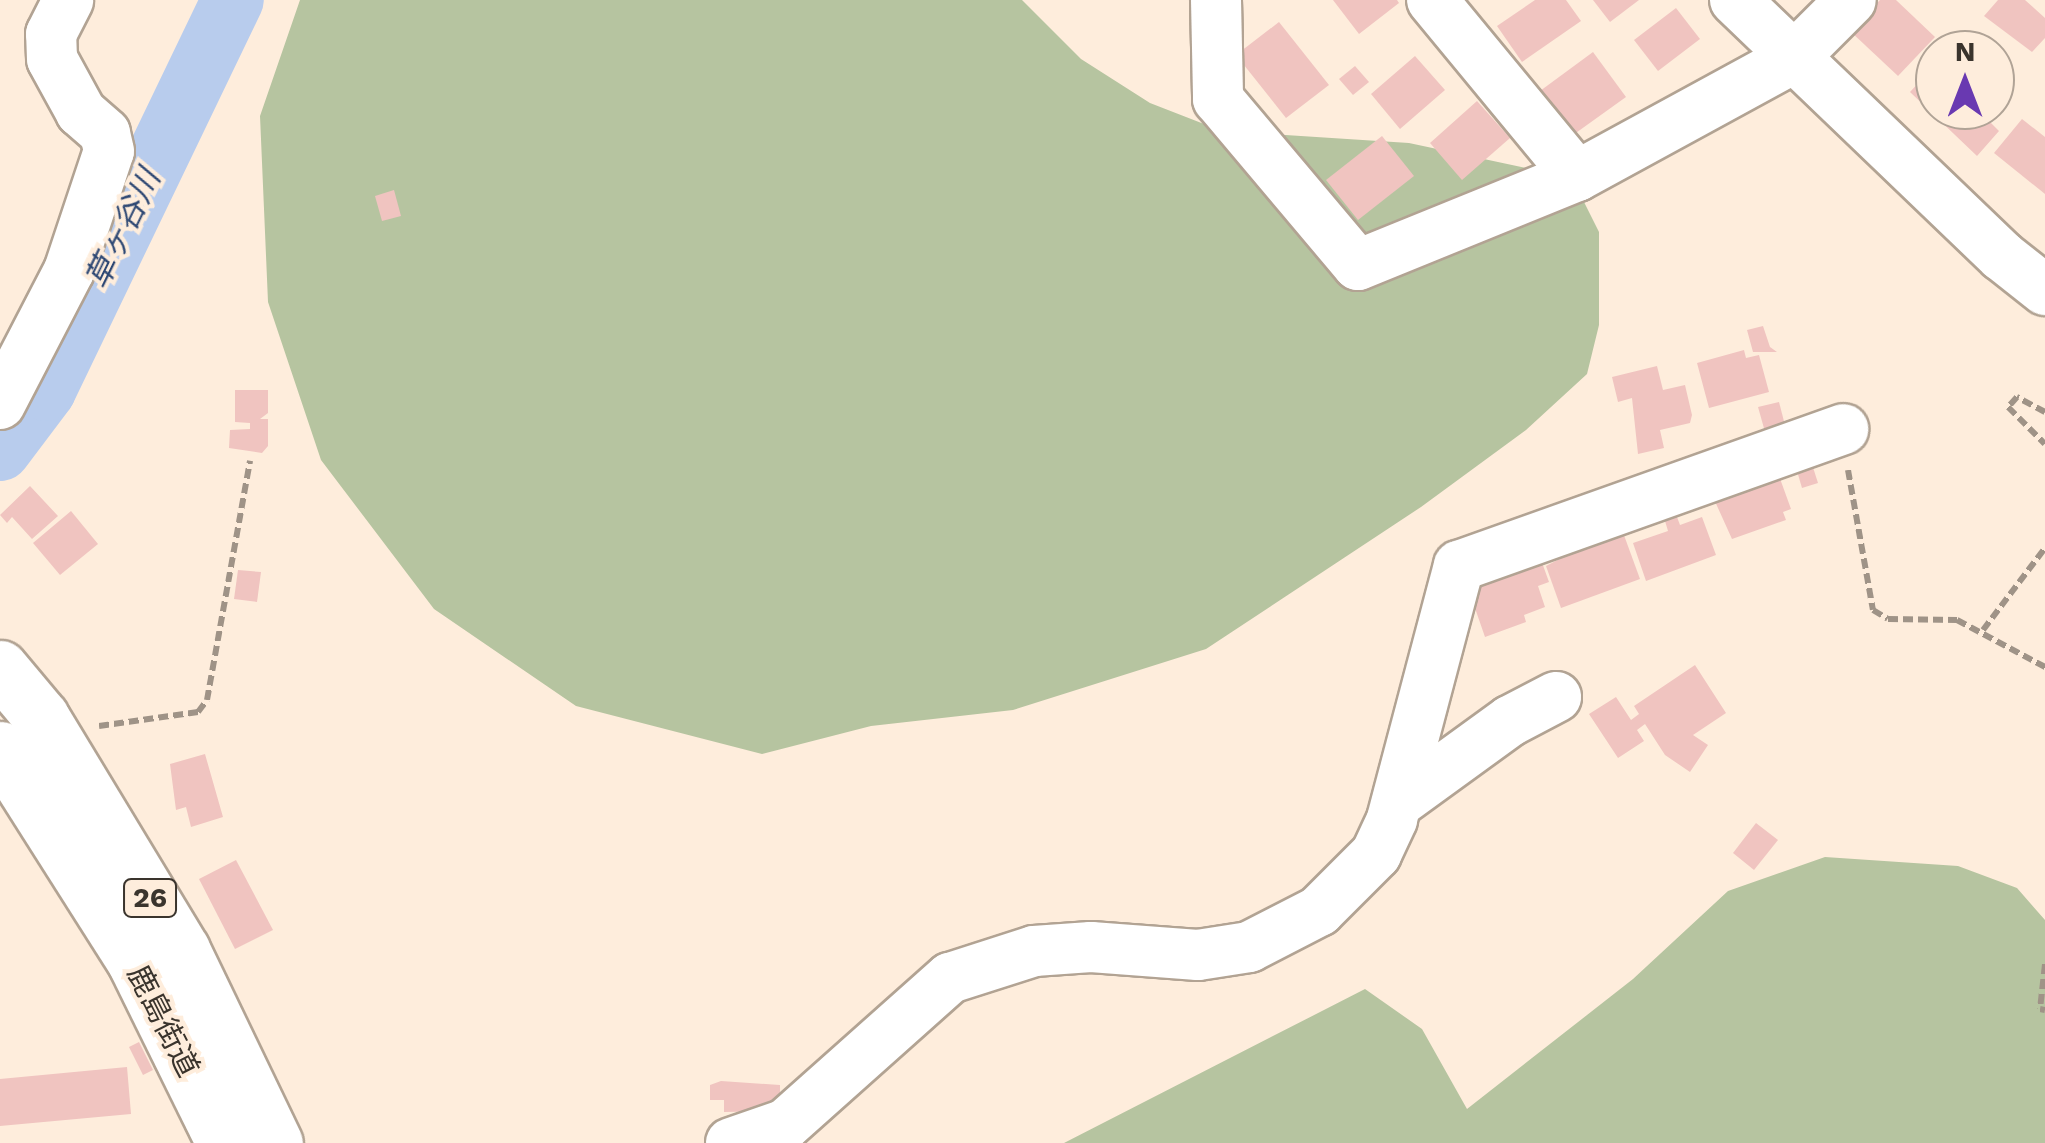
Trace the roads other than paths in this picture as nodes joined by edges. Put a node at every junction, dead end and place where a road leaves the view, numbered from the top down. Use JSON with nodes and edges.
{"nodes":[{"id":1,"x":68,"y":0,"type":"edge"},
{"id":2,"x":1216,"y":0,"type":"edge"},
{"id":3,"x":1432,"y":0,"type":"edge"},
{"id":4,"x":1735,"y":0,"type":"edge"},
{"id":5,"x":1851,"y":0,"type":"edge"},
{"id":6,"x":1792,"y":59,"type":"junction"},
{"id":7,"x":1576,"y":176,"type":"junction"},
{"id":8,"x":2045,"y":290,"type":"edge"},
{"id":9,"x":0,"y":404,"type":"edge"},
{"id":10,"x":1843,"y":429,"type":"road end"},
{"id":11,"x":0,"y":668,"type":"edge"},
{"id":12,"x":1556,"y":697,"type":"dead end"},
{"id":13,"x":20,"y":733,"type":"edge"},
{"id":14,"x":1397,"y":802,"type":"junction"},
{"id":15,"x":224,"y":1143,"type":"edge"},
{"id":16,"x":275,"y":1143,"type":"edge"},
{"id":17,"x":731,"y":1143,"type":"edge"}],
"edges":[{"from":1,"to":9,"type":"street"},
{"from":2,"to":7,"type":"street"},
{"from":3,"to":7,"type":"street"},
{"from":4,"to":6,"type":"street"},
{"from":5,"to":6,"type":"street"},
{"from":6,"to":7,"type":"street"},
{"from":6,"to":8,"type":"street"},
{"from":10,"to":14,"type":"street"},
{"from":11,"to":13,"type":"main road","number":"26"},
{"from":12,"to":14,"type":"street"},
{"from":13,"to":15,"type":"main road","name":"鹿島街道","number":"26"},
{"from":13,"to":16,"type":"main road","number":"26"},
{"from":14,"to":17,"type":"street"}]}
